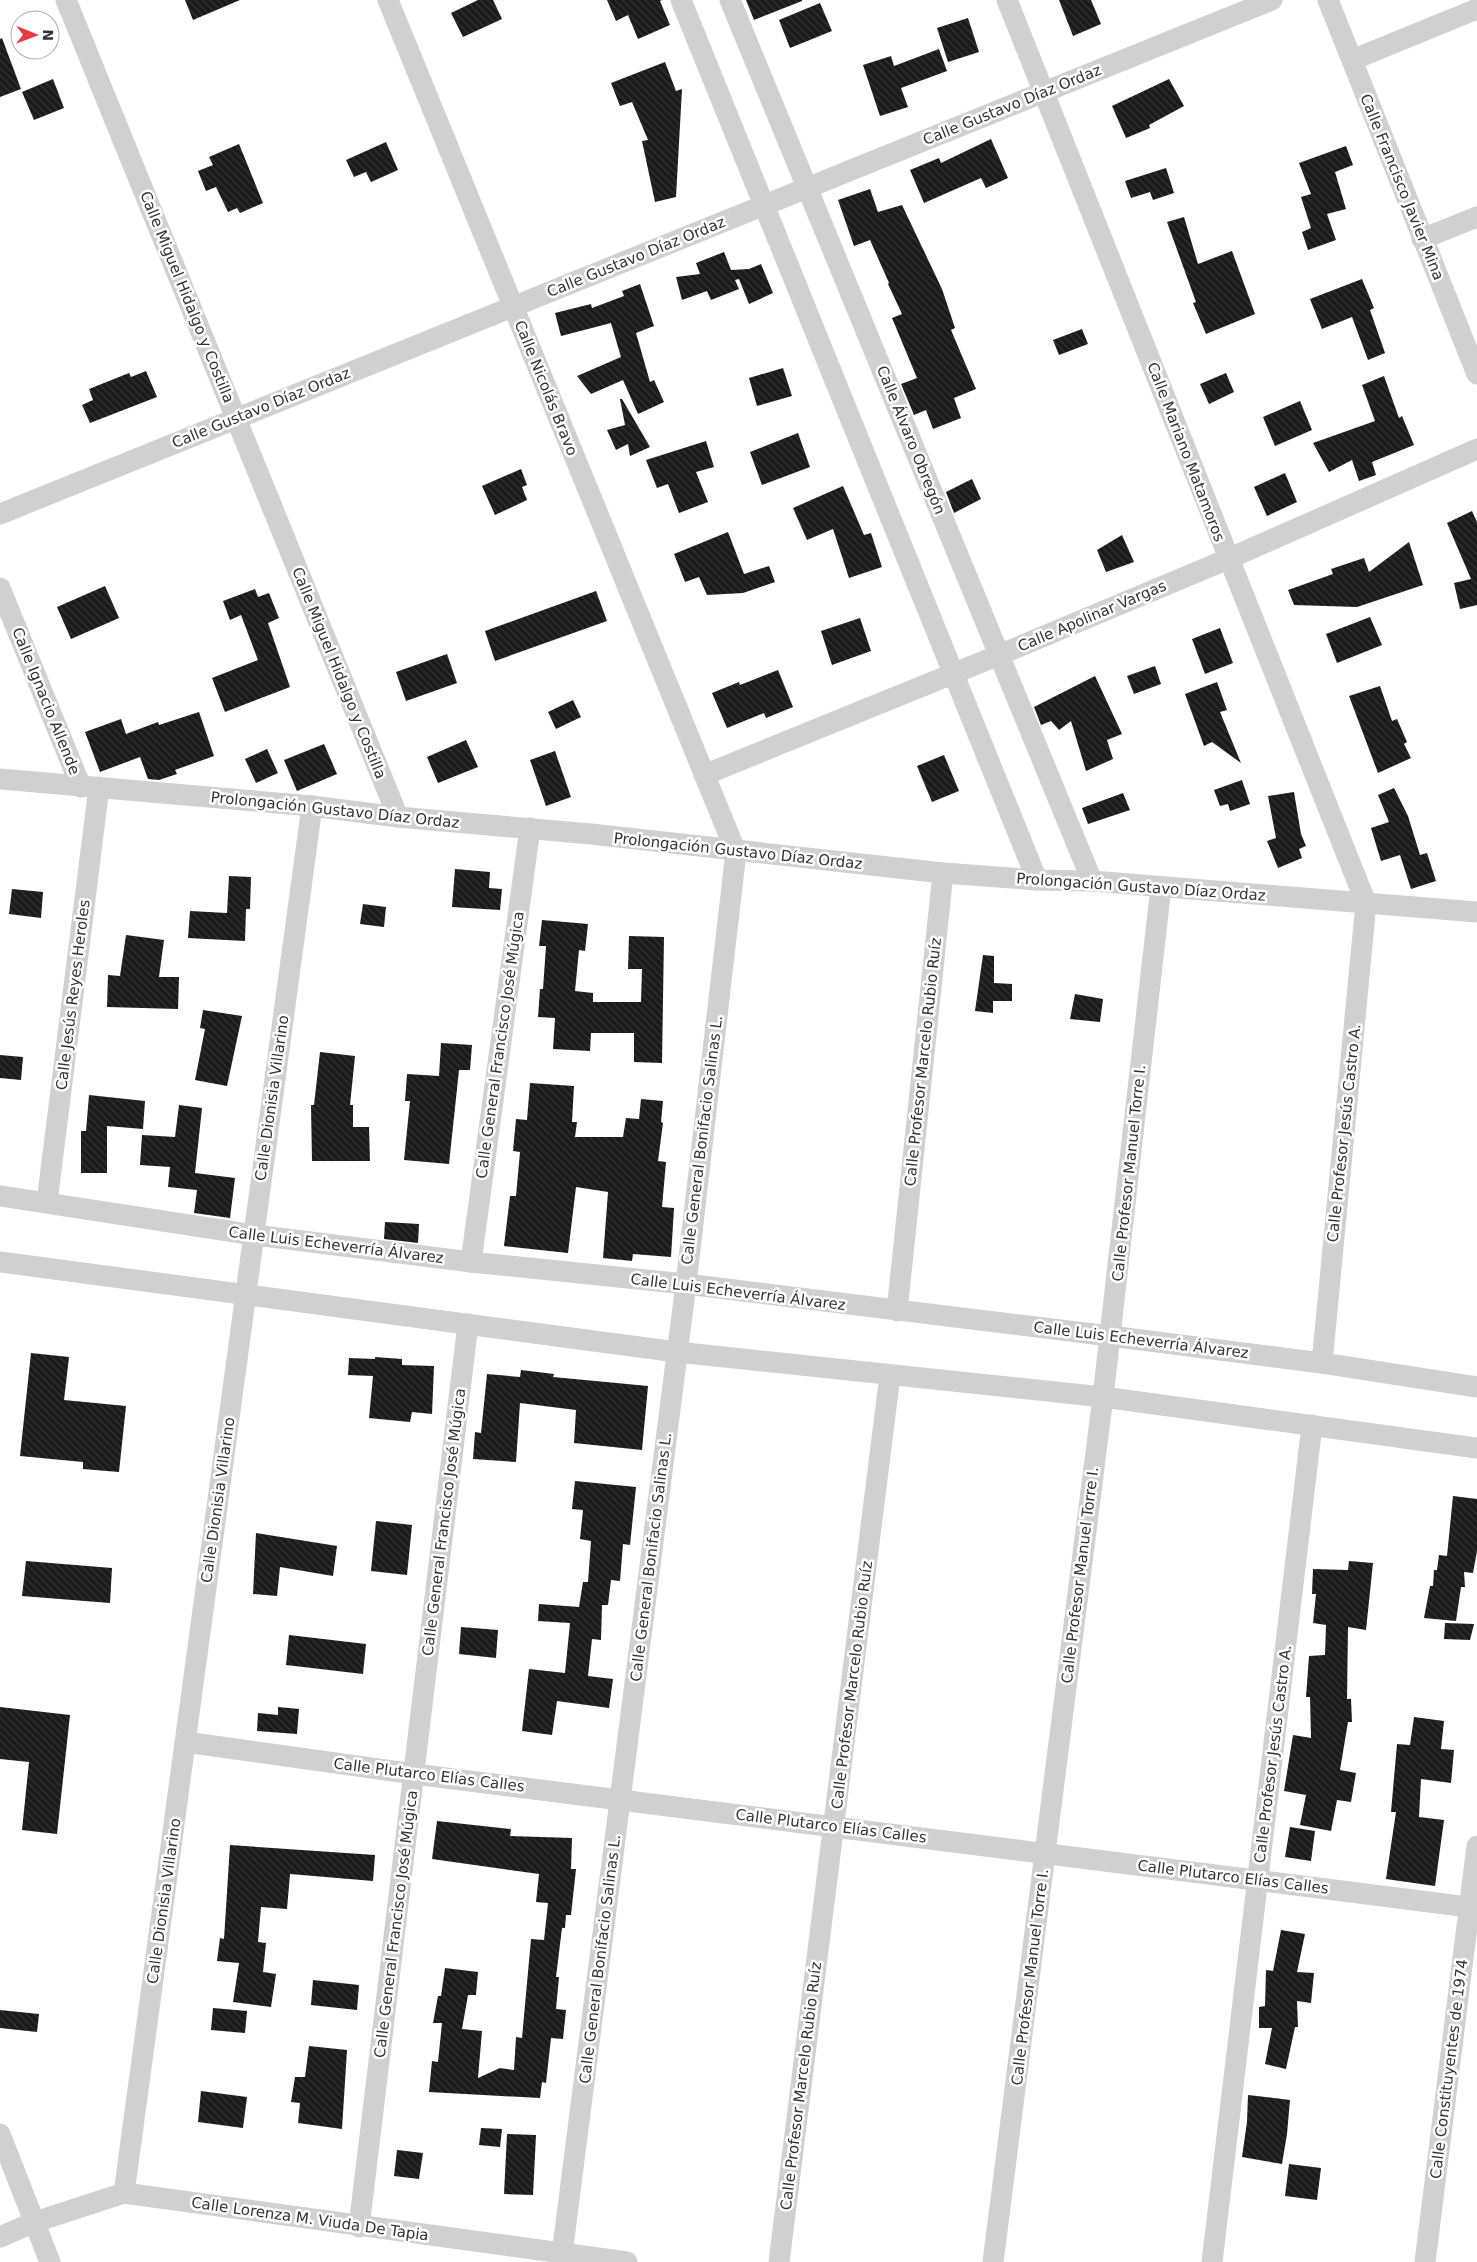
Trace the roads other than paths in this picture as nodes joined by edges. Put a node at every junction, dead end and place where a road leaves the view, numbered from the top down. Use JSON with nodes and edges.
{"nodes":[{"id":1,"x":66,"y":0,"type":"edge"},
{"id":2,"x":388,"y":0,"type":"edge"},
{"id":3,"x":681,"y":0,"type":"edge"},
{"id":4,"x":730,"y":0,"type":"edge"},
{"id":5,"x":1007,"y":0,"type":"edge"},
{"id":6,"x":1272,"y":0,"type":"edge"},
{"id":7,"x":1328,"y":0,"type":"edge"},
{"id":8,"x":1477,"y":9,"type":"edge"},
{"id":9,"x":1352,"y":60,"type":"junction"},
{"id":10,"x":1044,"y":92,"type":"junction"},
{"id":11,"x":807,"y":188,"type":"junction"},
{"id":12,"x":764,"y":205,"type":"junction"},
{"id":13,"x":1477,"y":217,"type":"edge"},
{"id":14,"x":1422,"y":240,"type":"junction"},
{"id":15,"x":513,"y":306,"type":"junction"},
{"id":16,"x":1477,"y":374,"type":"edge"},
{"id":17,"x":237,"y":418,"type":"junction"},
{"id":18,"x":1477,"y":449,"type":"edge"},
{"id":19,"x":0,"y":514,"type":"edge"},
{"id":20,"x":1228,"y":559,"type":"junction"},
{"id":21,"x":0,"y":588,"type":"edge"},
{"id":22,"x":999,"y":655,"type":"junction"},
{"id":23,"x":954,"y":674,"type":"junction"},
{"id":24,"x":704,"y":775,"type":"junction"},
{"id":25,"x":0,"y":779,"type":"edge"},
{"id":26,"x":90,"y":787,"type":"junction"},
{"id":27,"x":312,"y":806,"type":"junction"},
{"id":28,"x":398,"y":817,"type":"junction"},
{"id":29,"x":530,"y":828,"type":"junction"},
{"id":30,"x":736,"y":852,"type":"junction"},
{"id":31,"x":943,"y":873,"type":"junction"},
{"id":32,"x":1037,"y":880,"type":"junction"},
{"id":33,"x":1092,"y":881,"type":"junction"},
{"id":34,"x":1161,"y":887,"type":"junction"},
{"id":35,"x":1366,"y":903,"type":"junction"},
{"id":36,"x":1477,"y":912,"type":"edge"},
{"id":37,"x":0,"y":1196,"type":"edge"},
{"id":38,"x":47,"y":1202,"type":"junction"},
{"id":39,"x":254,"y":1235,"type":"junction"},
{"id":40,"x":0,"y":1262,"type":"edge"},
{"id":41,"x":471,"y":1262,"type":"junction"},
{"id":42,"x":686,"y":1284,"type":"junction"},
{"id":43,"x":246,"y":1295,"type":"junction"},
{"id":44,"x":897,"y":1311,"type":"junction"},
{"id":45,"x":468,"y":1324,"type":"junction"},
{"id":46,"x":1110,"y":1336,"type":"junction"},
{"id":47,"x":677,"y":1352,"type":"junction"},
{"id":48,"x":1322,"y":1363,"type":"junction"},
{"id":49,"x":890,"y":1375,"type":"junction"},
{"id":50,"x":1477,"y":1387,"type":"edge"},
{"id":51,"x":1103,"y":1398,"type":"junction"},
{"id":52,"x":1312,"y":1425,"type":"junction"},
{"id":53,"x":1477,"y":1448,"type":"edge"},
{"id":54,"x":185,"y":1742,"type":"junction"},
{"id":55,"x":414,"y":1774,"type":"junction"},
{"id":56,"x":620,"y":1800,"type":"junction"},
{"id":57,"x":834,"y":1827,"type":"junction"},
{"id":58,"x":1477,"y":1846,"type":"edge"},
{"id":59,"x":1045,"y":1853,"type":"junction"},
{"id":60,"x":1258,"y":1880,"type":"junction"},
{"id":61,"x":1473,"y":1908,"type":"edge"},
{"id":62,"x":0,"y":2134,"type":"edge"},
{"id":63,"x":124,"y":2193,"type":"junction"},
{"id":64,"x":35,"y":2222,"type":"junction"},
{"id":65,"x":359,"y":2227,"type":"junction"},
{"id":66,"x":0,"y":2237,"type":"edge"},
{"id":67,"x":562,"y":2258,"type":"edge"},
{"id":68,"x":50,"y":2262,"type":"edge"},
{"id":69,"x":627,"y":2262,"type":"edge"},
{"id":70,"x":780,"y":2262,"type":"edge"},
{"id":71,"x":993,"y":2262,"type":"edge"},
{"id":72,"x":1212,"y":2262,"type":"edge"},
{"id":73,"x":1425,"y":2262,"type":"edge"}],
"edges":[{"from":1,"to":17,"type":"street","name":"Calle Miguel Hidalgo y Costilla"},
{"from":2,"to":15,"type":"street","name":"Calle Nicolás Bravo"},
{"from":3,"to":12,"type":"street"},
{"from":4,"to":11,"type":"street","name":"Calle Álvaro Obregón"},
{"from":5,"to":10,"type":"street","name":"Calle Mariano Matamoros"},
{"from":6,"to":10,"type":"street","name":"Calle Gustavo Díaz Ordaz"},
{"from":7,"to":9,"type":"street","name":"Calle Francisco Javier Mina"},
{"from":8,"to":9,"type":"street"},
{"from":9,"to":14,"type":"street","name":"Calle Francisco Javier Mina"},
{"from":10,"to":11,"type":"street","name":"Calle Gustavo Díaz Ordaz"},
{"from":10,"to":20,"type":"street","name":"Calle Mariano Matamoros"},
{"from":11,"to":12,"type":"street","name":"Calle Gustavo Díaz Ordaz"},
{"from":11,"to":22,"type":"street","name":"Calle Álvaro Obregón"},
{"from":12,"to":15,"type":"street","name":"Calle Gustavo Díaz Ordaz"},
{"from":12,"to":23,"type":"street"},
{"from":13,"to":14,"type":"street"},
{"from":14,"to":16,"type":"street","name":"Calle Francisco Javier Mina"},
{"from":15,"to":17,"type":"street","name":"Calle Gustavo Díaz Ordaz"},
{"from":15,"to":24,"type":"street","name":"Calle Nicolás Bravo"},
{"from":17,"to":19,"type":"street","name":"Calle Gustavo Díaz Ordaz"},
{"from":17,"to":28,"type":"street","name":"Calle Miguel Hidalgo y Costilla"},
{"from":18,"to":20,"type":"street","name":"Calle Apolinar Vargas"},
{"from":20,"to":22,"type":"street","name":"Calle Apolinar Vargas"},
{"from":20,"to":35,"type":"street","name":"Calle Mariano Matamoros"},
{"from":21,"to":26,"type":"street","name":"Calle Ignacio Allende"},
{"from":22,"to":23,"type":"street","name":"Calle Apolinar Vargas"},
{"from":22,"to":33,"type":"street","name":"Calle Álvaro Obregón"},
{"from":23,"to":24,"type":"street","name":"Calle Apolinar Vargas"},
{"from":23,"to":32,"type":"street"},
{"from":24,"to":30,"type":"street","name":"Calle Nicolás Bravo"},
{"from":25,"to":26,"type":"street","name":"Prolongación Gustavo Díaz Ordaz"},
{"from":26,"to":27,"type":"street","name":"Prolongación Gustavo Díaz Ordaz"},
{"from":26,"to":38,"type":"street","name":"Calle Jesús Reyes Heroles"},
{"from":27,"to":28,"type":"street","name":"Prolongación Gustavo Díaz Ordaz"},
{"from":27,"to":39,"type":"street","name":"Calle Dionisia Villarino"},
{"from":28,"to":29,"type":"street","name":"Prolongación Gustavo Díaz Ordaz"},
{"from":29,"to":30,"type":"street","name":"Prolongación Gustavo Díaz Ordaz"},
{"from":29,"to":41,"type":"street","name":"Calle General Francisco José Múgica"},
{"from":30,"to":31,"type":"street","name":"Prolongación Gustavo Díaz Ordaz"},
{"from":30,"to":42,"type":"street","name":"Calle General Bonifacio Salinas L."},
{"from":31,"to":32,"type":"street","name":"Prolongación Gustavo Díaz Ordaz"},
{"from":31,"to":44,"type":"street","name":"Calle Profesor Marcelo Rubio Ruíz"},
{"from":32,"to":33,"type":"street","name":"Prolongación Gustavo Díaz Ordaz"},
{"from":33,"to":34,"type":"street","name":"Prolongación Gustavo Díaz Ordaz"},
{"from":34,"to":35,"type":"street","name":"Prolongación Gustavo Díaz Ordaz"},
{"from":34,"to":46,"type":"street","name":"Calle Profesor Manuel Torre I."},
{"from":35,"to":36,"type":"street","name":"Prolongación Gustavo Díaz Ordaz"},
{"from":35,"to":48,"type":"street","name":"Calle Profesor Jesús Castro A."},
{"from":37,"to":38,"type":"street","name":"Calle Luis Echeverría Álvarez"},
{"from":38,"to":39,"type":"street","name":"Calle Luis Echeverría Álvarez"},
{"from":39,"to":41,"type":"street","name":"Calle Luis Echeverría Álvarez"},
{"from":39,"to":43,"type":"street","name":"Calle Dionisia Villarino"},
{"from":40,"to":43,"type":"street"},
{"from":41,"to":42,"type":"street","name":"Calle Luis Echeverría Álvarez"},
{"from":42,"to":44,"type":"street","name":"Calle Luis Echeverría Álvarez"},
{"from":42,"to":47,"type":"street","name":"Calle General Bonifacio Salinas L."},
{"from":43,"to":45,"type":"street"},
{"from":43,"to":54,"type":"street","name":"Calle Dionisia Villarino"},
{"from":44,"to":46,"type":"street","name":"Calle Luis Echeverría Álvarez"},
{"from":45,"to":47,"type":"street"},
{"from":45,"to":55,"type":"street","name":"Calle General Francisco José Múgica"},
{"from":46,"to":48,"type":"street","name":"Calle Luis Echeverría Álvarez"},
{"from":46,"to":51,"type":"street","name":"Calle Profesor Manuel Torre I."},
{"from":47,"to":49,"type":"street"},
{"from":47,"to":56,"type":"street","name":"Calle General Bonifacio Salinas L."},
{"from":48,"to":50,"type":"street","name":"Calle Luis Echeverría Álvarez"},
{"from":49,"to":51,"type":"street"},
{"from":49,"to":57,"type":"street","name":"Calle Profesor Marcelo Rubio Ruíz"},
{"from":51,"to":52,"type":"street"},
{"from":51,"to":59,"type":"street","name":"Calle Profesor Manuel Torre I."},
{"from":52,"to":53,"type":"street"},
{"from":52,"to":60,"type":"street","name":"Calle Profesor Jesús Castro A."},
{"from":54,"to":55,"type":"street","name":"Calle Plutarco Elías Calles"},
{"from":54,"to":63,"type":"street","name":"Calle Dionisia Villarino"},
{"from":55,"to":56,"type":"street","name":"Calle Plutarco Elías Calles"},
{"from":55,"to":65,"type":"street","name":"Calle General Francisco José Múgica"},
{"from":56,"to":57,"type":"street","name":"Calle Plutarco Elías Calles"},
{"from":56,"to":67,"type":"street","name":"Calle General Bonifacio Salinas L."},
{"from":57,"to":59,"type":"street","name":"Calle Plutarco Elías Calles"},
{"from":57,"to":70,"type":"street","name":"Calle Profesor Marcelo Rubio Ruíz"},
{"from":58,"to":61,"type":"street","name":"Calle Constituyentes de 1974"},
{"from":59,"to":60,"type":"street","name":"Calle Plutarco Elías Calles"},
{"from":59,"to":71,"type":"street","name":"Calle Profesor Manuel Torre I."},
{"from":60,"to":61,"type":"street","name":"Calle Plutarco Elías Calles"},
{"from":60,"to":72,"type":"street","name":"Calle Profesor Jesús Castro A."},
{"from":61,"to":73,"type":"street","name":"Calle Constituyentes de 1974"},
{"from":62,"to":64,"type":"street"},
{"from":63,"to":64,"type":"street","name":"Calle Lorenza M. Viuda De Tapia"},
{"from":63,"to":65,"type":"street","name":"Calle Lorenza M. Viuda De Tapia"},
{"from":64,"to":66,"type":"street","name":"Calle Lorenza M. Viuda De Tapia"},
{"from":64,"to":68,"type":"street"},
{"from":65,"to":67,"type":"street","name":"Calle Lorenza M. Viuda De Tapia"},
{"from":67,"to":69,"type":"street","name":"Calle Lorenza M. Viuda De Tapia"}]}
